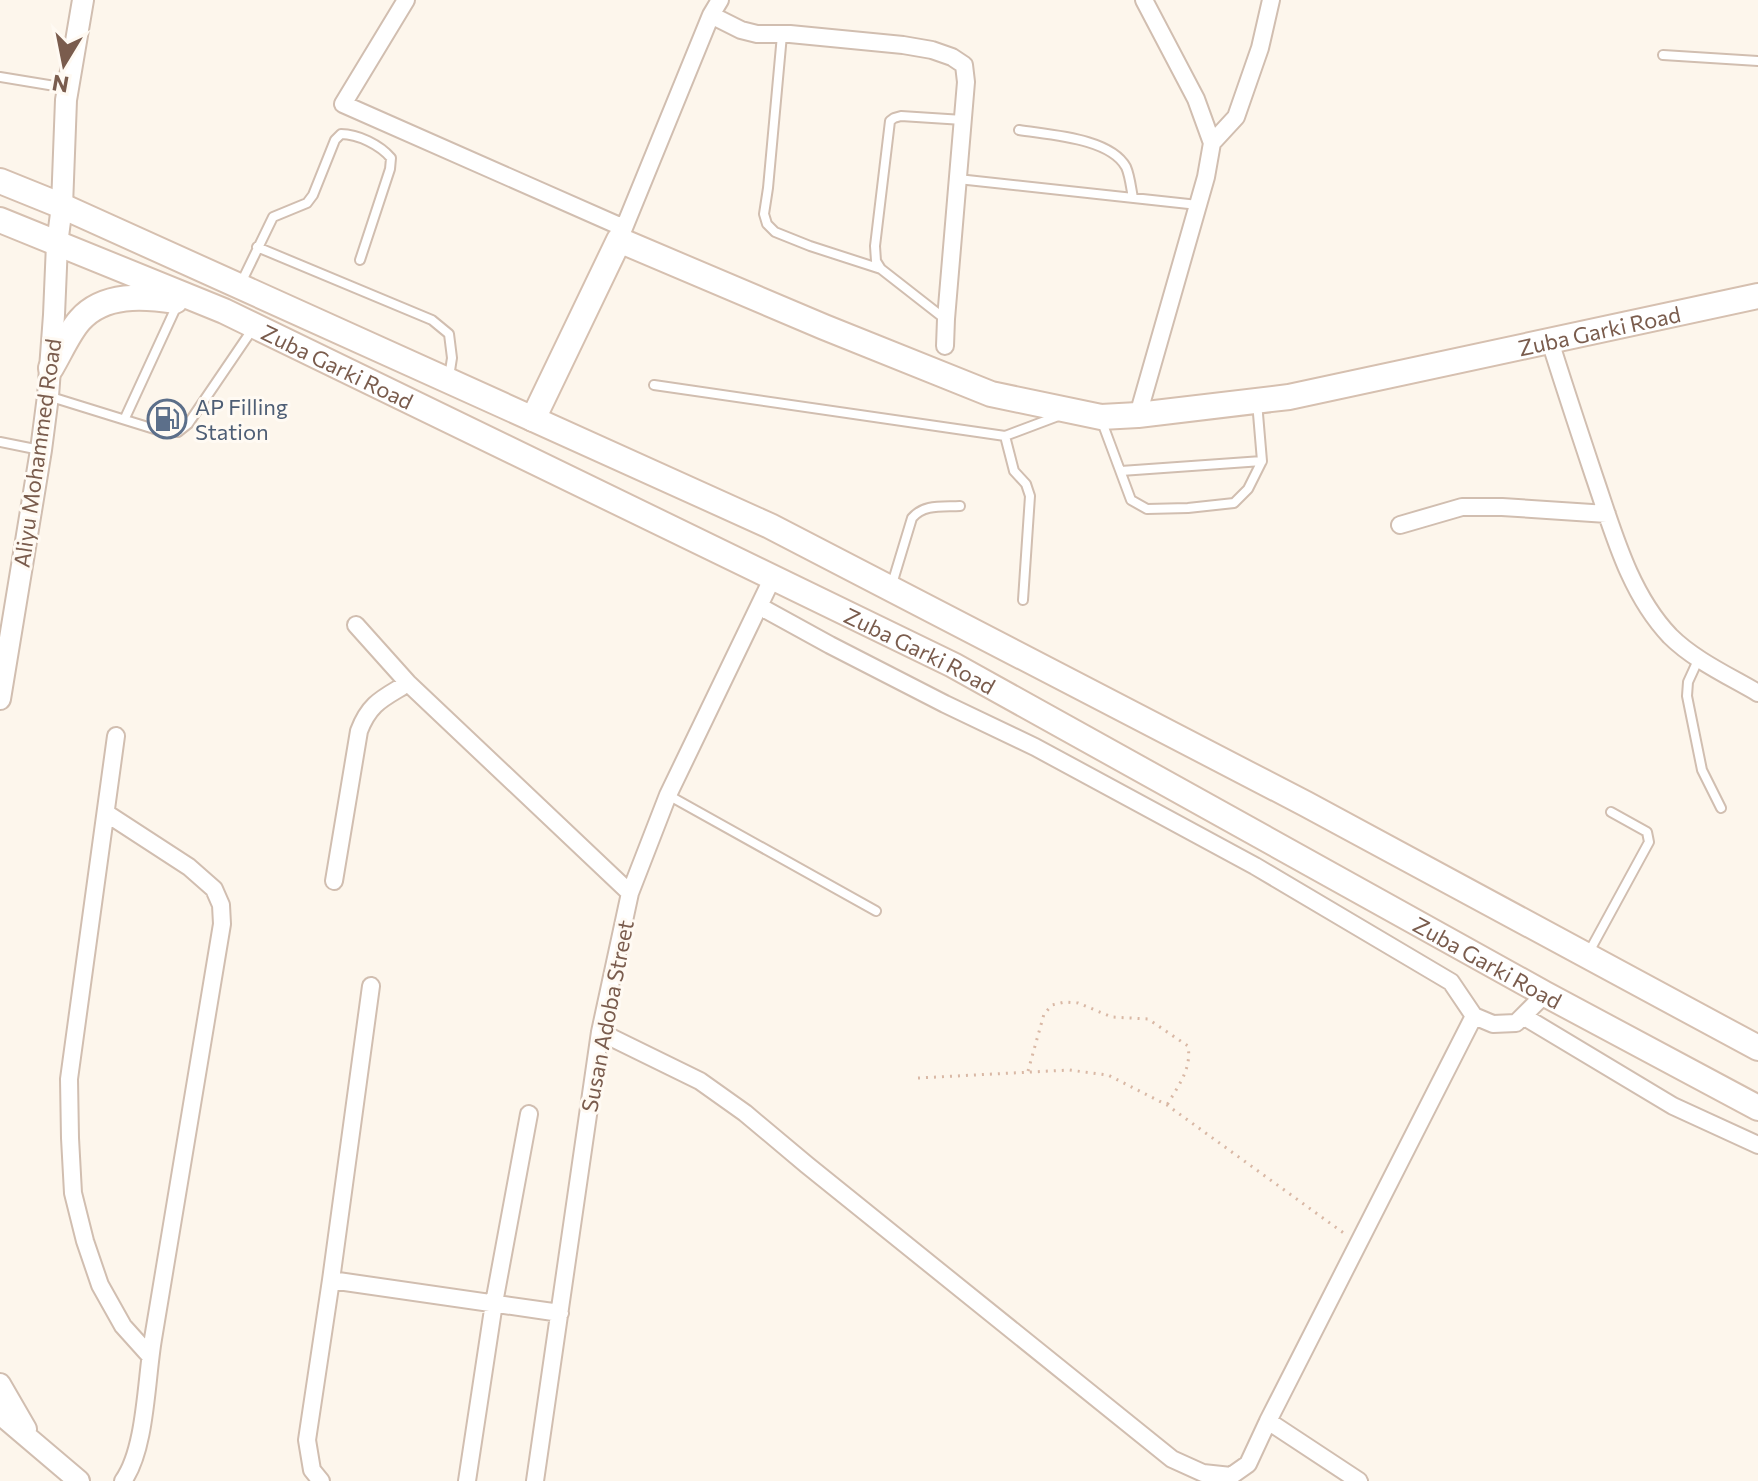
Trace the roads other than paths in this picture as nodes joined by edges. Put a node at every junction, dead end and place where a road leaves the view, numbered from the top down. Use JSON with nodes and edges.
{"nodes":[{"id":1,"x":83,"y":0,"type":"edge"},
{"id":2,"x":406,"y":0,"type":"edge"},
{"id":3,"x":1144,"y":0,"type":"edge"},
{"id":4,"x":1271,"y":0,"type":"edge"},
{"id":5,"x":716,"y":7,"type":"edge"},
{"id":6,"x":782,"y":35,"type":"junction"},
{"id":7,"x":1663,"y":55,"type":"dead end"},
{"id":8,"x":1758,"y":61,"type":"edge"},
{"id":9,"x":0,"y":77,"type":"edge"},
{"id":10,"x":68,"y":88,"type":"junction"},
{"id":11,"x":963,"y":120,"type":"junction"},
{"id":12,"x":1019,"y":130,"type":"dead end"},
{"id":13,"x":1212,"y":143,"type":"junction"},
{"id":14,"x":958,"y":179,"type":"junction"},
{"id":15,"x":0,"y":181,"type":"edge"},
{"id":16,"x":1133,"y":198,"type":"junction"},
{"id":17,"x":1198,"y":205,"type":"junction"},
{"id":18,"x":62,"y":206,"type":"junction"},
{"id":19,"x":0,"y":220,"type":"edge"},
{"id":20,"x":621,"y":234,"type":"junction"},
{"id":21,"x":57,"y":244,"type":"junction"},
{"id":22,"x":257,"y":247,"type":"junction"},
{"id":23,"x":360,"y":260,"type":"dead end"},
{"id":24,"x":881,"y":269,"type":"junction"},
{"id":25,"x":239,"y":287,"type":"junction"},
{"id":26,"x":1758,"y":296,"type":"edge"},
{"id":27,"x":178,"y":301,"type":"junction"},
{"id":28,"x":224,"y":311,"type":"junction"},
{"id":29,"x":946,"y":319,"type":"junction"},
{"id":30,"x":254,"y":326,"type":"junction"},
{"id":31,"x":1550,"y":341,"type":"junction"},
{"id":32,"x":945,"y":346,"type":"dead end"},
{"id":33,"x":51,"y":368,"type":"junction"},
{"id":34,"x":448,"y":382,"type":"junction"},
{"id":35,"x":654,"y":385,"type":"dead end"},
{"id":36,"x":48,"y":396,"type":"junction"},
{"id":37,"x":1257,"y":401,"type":"junction"},
{"id":38,"x":1073,"y":411,"type":"junction"},
{"id":39,"x":1138,"y":415,"type":"junction"},
{"id":40,"x":1101,"y":417,"type":"junction"},
{"id":41,"x":125,"y":418,"type":"junction"},
{"id":42,"x":533,"y":419,"type":"junction"},
{"id":43,"x":1005,"y":436,"type":"junction"},
{"id":44,"x":0,"y":442,"type":"edge"},
{"id":45,"x":41,"y":450,"type":"junction"},
{"id":46,"x":1262,"y":461,"type":"junction"},
{"id":47,"x":1121,"y":471,"type":"junction"},
{"id":48,"x":960,"y":506,"type":"dead end"},
{"id":49,"x":1607,"y":514,"type":"junction"},
{"id":50,"x":1400,"y":525,"type":"dead end"},
{"id":51,"x":772,"y":579,"type":"junction"},
{"id":52,"x":891,"y":589,"type":"junction"},
{"id":53,"x":1023,"y":600,"type":"dead end"},
{"id":54,"x":759,"y":606,"type":"junction"},
{"id":55,"x":356,"y":625,"type":"dead end"},
{"id":56,"x":1699,"y":658,"type":"junction"},
{"id":57,"x":408,"y":683,"type":"junction"},
{"id":58,"x":1758,"y":693,"type":"edge"},
{"id":59,"x":0,"y":699,"type":"edge"},
{"id":60,"x":116,"y":736,"type":"dead end"},
{"id":61,"x":668,"y":795,"type":"junction"},
{"id":62,"x":1721,"y":808,"type":"dead end"},
{"id":63,"x":1611,"y":812,"type":"dead end"},
{"id":64,"x":106,"y":813,"type":"junction"},
{"id":65,"x":334,"y":881,"type":"dead end"},
{"id":66,"x":630,"y":893,"type":"junction"},
{"id":67,"x":876,"y":911,"type":"dead end"},
{"id":68,"x":1586,"y":956,"type":"junction"},
{"id":69,"x":371,"y":986,"type":"dead end"},
{"id":70,"x":1545,"y":994,"type":"junction"},
{"id":71,"x":1474,"y":1016,"type":"junction"},
{"id":72,"x":1523,"y":1016,"type":"junction"},
{"id":73,"x":600,"y":1032,"type":"junction"},
{"id":74,"x":1758,"y":1048,"type":"edge"},
{"id":75,"x":1758,"y":1108,"type":"edge"},
{"id":76,"x":529,"y":1114,"type":"dead end"},
{"id":77,"x":1758,"y":1145,"type":"edge"},
{"id":78,"x":331,"y":1280,"type":"junction"},
{"id":79,"x":494,"y":1303,"type":"junction"},
{"id":80,"x":560,"y":1313,"type":"junction"},
{"id":81,"x":150,"y":1356,"type":"junction"},
{"id":82,"x":0,"y":1384,"type":"edge"},
{"id":83,"x":0,"y":1414,"type":"edge"},
{"id":84,"x":1268,"y":1421,"type":"junction"},
{"id":85,"x":34,"y":1443,"type":"junction"},
{"id":86,"x":72,"y":1479,"type":"edge"},
{"id":87,"x":123,"y":1481,"type":"edge"},
{"id":88,"x":321,"y":1481,"type":"edge"},
{"id":89,"x":467,"y":1481,"type":"edge"},
{"id":90,"x":535,"y":1481,"type":"edge"},
{"id":91,"x":1359,"y":1481,"type":"edge"}],
"edges":[{"from":1,"to":10,"type":"street","name":"Aliyu Mohammed Road"},
{"from":2,"to":20,"type":"street"},
{"from":3,"to":13,"type":"street"},
{"from":4,"to":13,"type":"street"},
{"from":5,"to":6,"type":"street"},
{"from":5,"to":20,"type":"street"},
{"from":6,"to":11,"type":"street"},
{"from":6,"to":24,"type":"lane"},
{"from":7,"to":8,"type":"lane"},
{"from":9,"to":10,"type":"lane"},
{"from":10,"to":18,"type":"street","name":"Aliyu Mohammed Road"},
{"from":11,"to":14,"type":"street"},
{"from":11,"to":24,"type":"lane"},
{"from":12,"to":16,"type":"lane"},
{"from":13,"to":17,"type":"street"},
{"from":14,"to":16,"type":"lane"},
{"from":14,"to":29,"type":"street"},
{"from":15,"to":18,"type":"main road","name":"Zuba Garki Road"},
{"from":16,"to":17,"type":"lane"},
{"from":17,"to":39,"type":"street"},
{"from":18,"to":21,"type":"street","name":"Aliyu Mohammed Road"},
{"from":18,"to":25,"type":"main road","name":"Zuba Garki Road"},
{"from":19,"to":21,"type":"main road","name":"Zuba Garki Road"},
{"from":20,"to":38,"type":"main road","name":"Zuba Garki Road"},
{"from":20,"to":42,"type":"main road"},
{"from":21,"to":28,"type":"main road","name":"Zuba Garki Road"},
{"from":21,"to":33,"type":"street","name":"Aliyu Mohammed Road"},
{"from":22,"to":23,"type":"lane"},
{"from":22,"to":25,"type":"lane"},
{"from":22,"to":34,"type":"lane"},
{"from":24,"to":29,"type":"lane"},
{"from":25,"to":34,"type":"main road","name":"Zuba Garki Road"},
{"from":26,"to":31,"type":"main road","name":"Zuba Garki Road"},
{"from":27,"to":28,"type":"main road"},
{"from":27,"to":33,"type":"main road"},
{"from":27,"to":41,"type":"lane"},
{"from":28,"to":30,"type":"main road","name":"Zuba Garki Road"},
{"from":29,"to":32,"type":"street"},
{"from":30,"to":41,"type":"lane"},
{"from":30,"to":51,"type":"main road","name":"Zuba Garki Road"},
{"from":31,"to":37,"type":"main road","name":"Zuba Garki Road"},
{"from":31,"to":49,"type":"street"},
{"from":33,"to":36,"type":"street","name":"Aliyu Mohammed Road"},
{"from":34,"to":42,"type":"main road","name":"Zuba Garki Road"},
{"from":35,"to":43,"type":"lane"},
{"from":36,"to":41,"type":"lane"},
{"from":36,"to":45,"type":"street","name":"Aliyu Mohammed Road"},
{"from":37,"to":39,"type":"main road","name":"Zuba Garki Road"},
{"from":37,"to":46,"type":"lane"},
{"from":38,"to":40,"type":"main road","name":"Zuba Garki Road"},
{"from":38,"to":43,"type":"lane"},
{"from":39,"to":40,"type":"main road","name":"Zuba Garki Road"},
{"from":40,"to":47,"type":"lane"},
{"from":42,"to":52,"type":"main road","name":"Zuba Garki Road"},
{"from":43,"to":53,"type":"lane"},
{"from":44,"to":45,"type":"lane"},
{"from":45,"to":59,"type":"street","name":"Aliyu Mohammed Road"},
{"from":46,"to":47,"type":"lane"},
{"from":46,"to":47,"type":"lane"},
{"from":48,"to":52,"type":"lane"},
{"from":49,"to":50,"type":"street"},
{"from":49,"to":56,"type":"street"},
{"from":51,"to":54,"type":"street","name":"Susan Adoba Street"},
{"from":51,"to":70,"type":"main road","name":"Zuba Garki Road"},
{"from":52,"to":68,"type":"main road","name":"Zuba Garki Road"},
{"from":54,"to":61,"type":"street","name":"Susan Adoba Street"},
{"from":54,"to":71,"type":"street"},
{"from":55,"to":57,"type":"street"},
{"from":56,"to":58,"type":"street"},
{"from":56,"to":62,"type":"lane"},
{"from":57,"to":65,"type":"street"},
{"from":57,"to":66,"type":"street"},
{"from":60,"to":64,"type":"street"},
{"from":61,"to":66,"type":"street","name":"Susan Adoba Street"},
{"from":61,"to":67,"type":"lane"},
{"from":63,"to":68,"type":"lane"},
{"from":64,"to":81,"type":"street"},
{"from":64,"to":81,"type":"street"},
{"from":66,"to":73,"type":"street","name":"Susan Adoba Street"},
{"from":68,"to":74,"type":"main road","name":"Zuba Garki Road"},
{"from":69,"to":78,"type":"street"},
{"from":70,"to":72,"type":"street"},
{"from":70,"to":75,"type":"main road","name":"Zuba Garki Road"},
{"from":71,"to":72,"type":"street"},
{"from":71,"to":84,"type":"street"},
{"from":72,"to":77,"type":"street"},
{"from":73,"to":80,"type":"street","name":"Susan Adoba Street"},
{"from":73,"to":84,"type":"street"},
{"from":76,"to":79,"type":"street"},
{"from":78,"to":79,"type":"street"},
{"from":78,"to":88,"type":"street"},
{"from":79,"to":80,"type":"street"},
{"from":79,"to":89,"type":"street"},
{"from":80,"to":90,"type":"street","name":"Susan Adoba Street"},
{"from":81,"to":87,"type":"street"},
{"from":82,"to":85,"type":"street"},
{"from":83,"to":85,"type":"street"},
{"from":84,"to":91,"type":"street"},
{"from":85,"to":86,"type":"street"}]}
